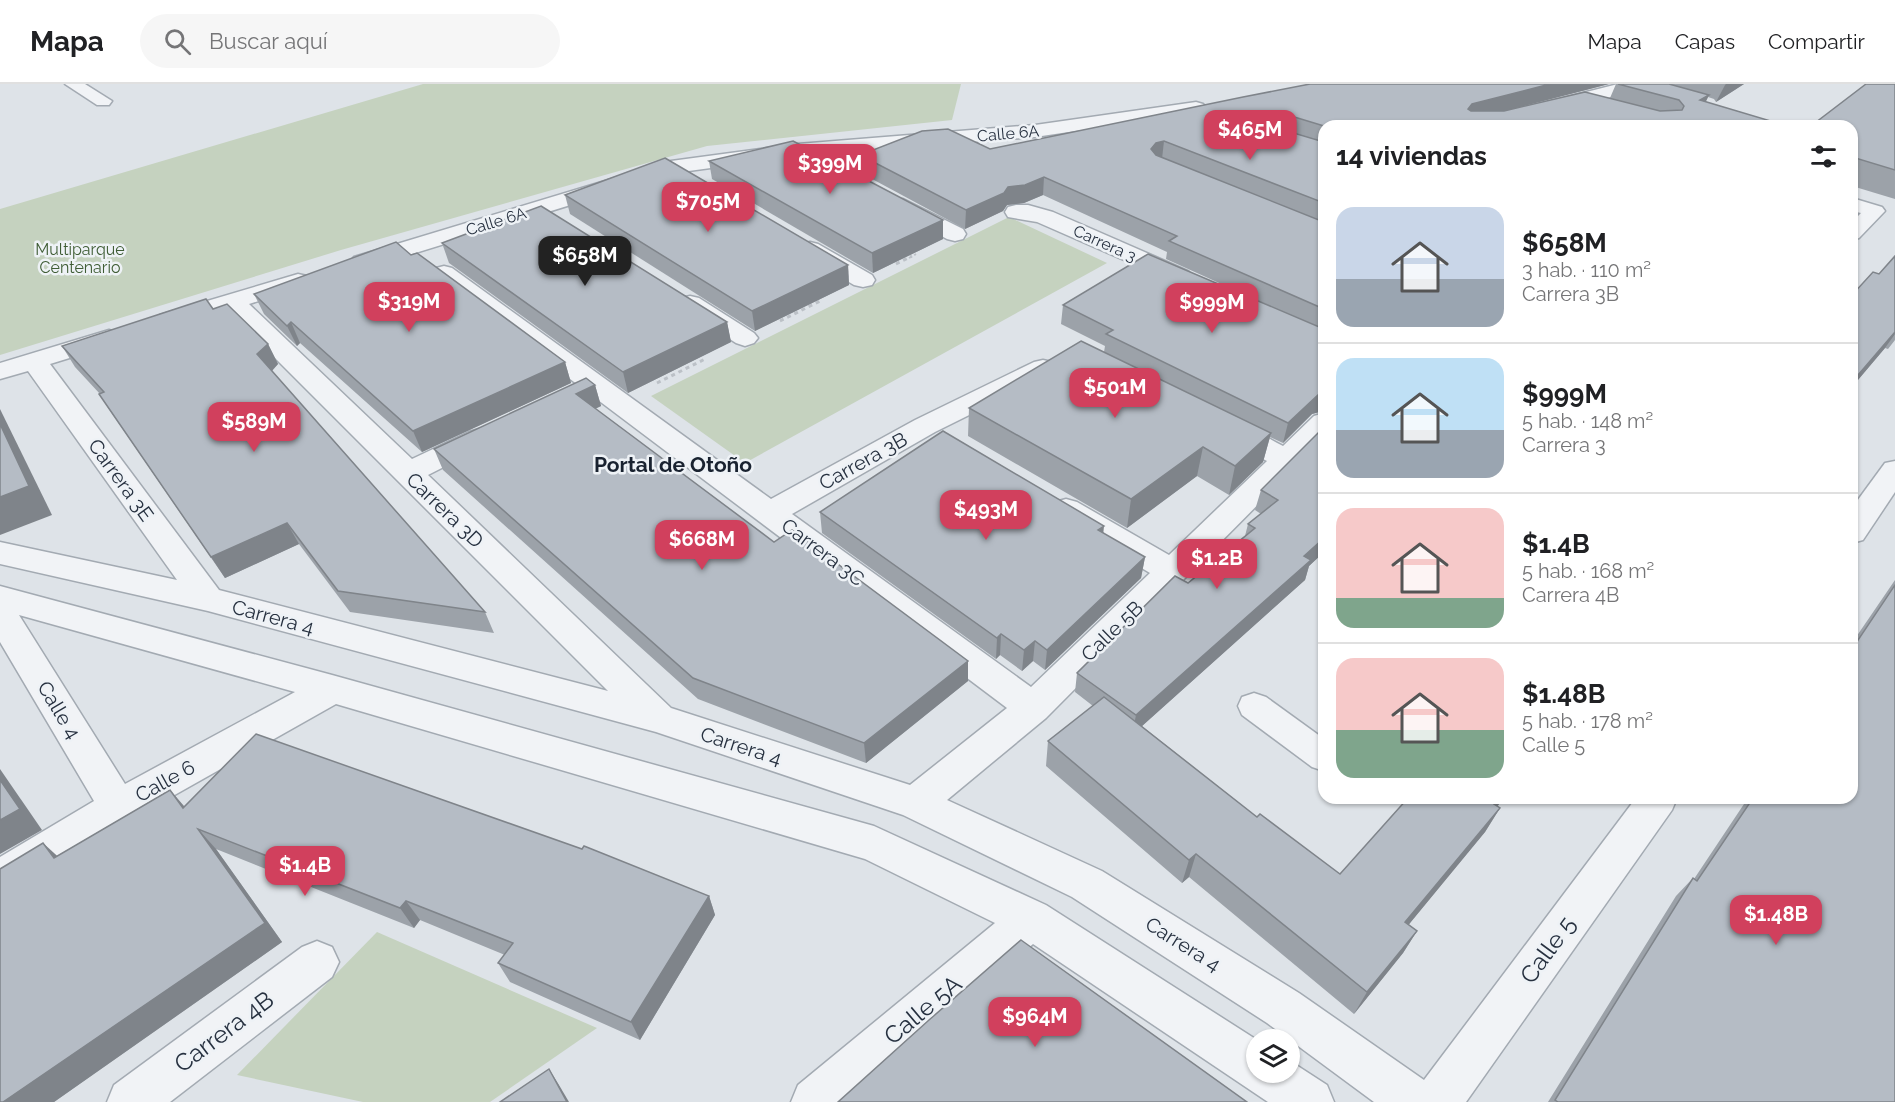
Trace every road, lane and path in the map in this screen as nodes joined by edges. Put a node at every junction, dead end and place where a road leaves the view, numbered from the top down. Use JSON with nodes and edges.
{"nodes":[{"id":1,"x":73,"y":84,"type":"edge"},
{"id":2,"x":1636,"y":84,"type":"edge"},
{"id":3,"x":1660,"y":92,"type":"edge"},
{"id":4,"x":1579,"y":99,"type":"junction"},
{"id":5,"x":103,"y":101,"type":"dead end"},
{"id":6,"x":1214,"y":105,"type":"edge"},
{"id":7,"x":1611,"y":108,"type":"edge"},
{"id":8,"x":1498,"y":120,"type":"edge"},
{"id":9,"x":798,"y":150,"type":"junction"},
{"id":10,"x":671,"y":167,"type":"junction"},
{"id":11,"x":830,"y":167,"type":"edge"},
{"id":12,"x":701,"y":185,"type":"edge"},
{"id":13,"x":882,"y":195,"type":"edge"},
{"id":14,"x":1858,"y":206,"type":"edge"},
{"id":15,"x":1016,"y":212,"type":"dead end"},
{"id":16,"x":1858,"y":228,"type":"edge"},
{"id":17,"x":955,"y":234,"type":"joint"},
{"id":18,"x":792,"y":238,"type":"edge"},
{"id":19,"x":409,"y":247,"type":"junction"},
{"id":20,"x":343,"y":267,"type":"edge"},
{"id":21,"x":321,"y":274,"type":"edge"},
{"id":22,"x":863,"y":280,"type":"junction"},
{"id":23,"x":1196,"y":283,"type":"edge"},
{"id":24,"x":666,"y":288,"type":"edge"},
{"id":25,"x":232,"y":301,"type":"junction"},
{"id":26,"x":745,"y":338,"type":"junction"},
{"id":27,"x":1065,"y":360,"type":"edge"},
{"id":28,"x":34,"y":361,"type":"junction"},
{"id":29,"x":0,"y":371,"type":"edge"},
{"id":30,"x":595,"y":384,"type":"junction"},
{"id":31,"x":563,"y":399,"type":"edge"},
{"id":32,"x":619,"y":402,"type":"junction"},
{"id":33,"x":1202,"y":417,"type":"edge"},
{"id":34,"x":925,"y":426,"type":"junction"},
{"id":35,"x":501,"y":428,"type":"edge"},
{"id":36,"x":1318,"y":428,"type":"edge"},
{"id":37,"x":954,"y":444,"type":"edge"},
{"id":38,"x":1285,"y":459,"type":"junction"},
{"id":39,"x":1895,"y":470,"type":"edge"},
{"id":40,"x":406,"y":473,"type":"junction"},
{"id":41,"x":1044,"y":496,"type":"edge"},
{"id":42,"x":770,"y":513,"type":"junction"},
{"id":43,"x":1858,"y":517,"type":"edge"},
{"id":44,"x":0,"y":553,"type":"edge"},
{"id":45,"x":1173,"y":572,"type":"junction"},
{"id":46,"x":0,"y":597,"type":"edge"},
{"id":47,"x":208,"y":599,"type":"junction"},
{"id":48,"x":0,"y":613,"type":"edge"},
{"id":49,"x":332,"y":688,"type":"junction"},
{"id":50,"x":1254,"y":706,"type":"dead end"},
{"id":51,"x":1033,"y":708,"type":"junction"},
{"id":52,"x":658,"y":718,"type":"junction"},
{"id":53,"x":1318,"y":753,"type":"edge"},
{"id":54,"x":915,"y":803,"type":"junction"},
{"id":55,"x":1654,"y":804,"type":"edge"},
{"id":56,"x":118,"y":807,"type":"junction"},
{"id":57,"x":0,"y":879,"type":"edge"},
{"id":58,"x":1031,"y":919,"type":"junction"},
{"id":59,"x":317,"y":962,"type":"dead end"},
{"id":60,"x":1246,"y":1060,"type":"edge"},
{"id":61,"x":1282,"y":1083,"type":"edge"},
{"id":62,"x":131,"y":1102,"type":"edge"},
{"id":63,"x":815,"y":1102,"type":"edge"},
{"id":64,"x":1310,"y":1102,"type":"edge"},
{"id":65,"x":1414,"y":1102,"type":"edge"},
{"id":66,"x":1437,"y":1102,"type":"edge"}],
"edges":[{"from":1,"to":5,"type":"lane"},
{"from":2,"to":3,"type":"street"},
{"from":2,"to":4,"type":"street"},
{"from":4,"to":7,"type":"street"},
{"from":4,"to":8,"type":"street"},
{"from":6,"to":9,"type":"street","name":"Calle 6A"},
{"from":9,"to":10,"type":"street","name":"Calle 6A"},
{"from":9,"to":11,"type":"street"},
{"from":10,"to":12,"type":"street"},
{"from":10,"to":19,"type":"street","name":"Calle 6A"},
{"from":13,"to":17,"type":"street"},
{"from":14,"to":16,"type":"lane"},
{"from":15,"to":23,"type":"street","name":"Carrera 3"},
{"from":17,"to":22,"type":"path"},
{"from":18,"to":22,"type":"street"},
{"from":19,"to":20,"type":"street","name":"Calle 6A"},
{"from":19,"to":30,"type":"street","name":"Carrera 3C"},
{"from":21,"to":25,"type":"street"},
{"from":22,"to":26,"type":"path"},
{"from":24,"to":26,"type":"street"},
{"from":25,"to":28,"type":"street"},
{"from":25,"to":40,"type":"street","name":"Carrera 3D"},
{"from":26,"to":32,"type":"path"},
{"from":27,"to":34,"type":"street"},
{"from":28,"to":29,"type":"street"},
{"from":28,"to":47,"type":"street","name":"Carrera 3E"},
{"from":30,"to":31,"type":"street"},
{"from":30,"to":32,"type":"street","name":"Carrera 3C"},
{"from":32,"to":42,"type":"street","name":"Carrera 3C"},
{"from":33,"to":38,"type":"street"},
{"from":34,"to":37,"type":"street","name":"Carrera 3B"},
{"from":34,"to":42,"type":"street","name":"Carrera 3B"},
{"from":35,"to":40,"type":"street"},
{"from":36,"to":38,"type":"street","name":"Calle 5B"},
{"from":38,"to":45,"type":"street","name":"Calle 5B"},
{"from":39,"to":43,"type":"street"},
{"from":40,"to":52,"type":"street","name":"Carrera 3D"},
{"from":41,"to":45,"type":"street"},
{"from":42,"to":51,"type":"street","name":"Carrera 3C"},
{"from":44,"to":47,"type":"street","name":"Carrera 4"},
{"from":45,"to":51,"type":"street","name":"Calle 5B"},
{"from":46,"to":49,"type":"street"},
{"from":47,"to":52,"type":"street","name":"Carrera 4"},
{"from":48,"to":56,"type":"street","name":"Calle 4"},
{"from":49,"to":56,"type":"street","name":"Calle 6"},
{"from":49,"to":58,"type":"street"},
{"from":50,"to":53,"type":"lane"},
{"from":51,"to":54,"type":"street","name":"Calle 5B"},
{"from":52,"to":54,"type":"street","name":"Carrera 4"},
{"from":54,"to":65,"type":"street","name":"Carrera 4"},
{"from":55,"to":66,"type":"street","name":"Calle 5"},
{"from":56,"to":57,"type":"street","name":"Calle 6"},
{"from":58,"to":60,"type":"street"},
{"from":58,"to":63,"type":"street","name":"Calle 5A"},
{"from":59,"to":62,"type":"street","name":"Carrera 4B"},
{"from":61,"to":64,"type":"street"}]}
